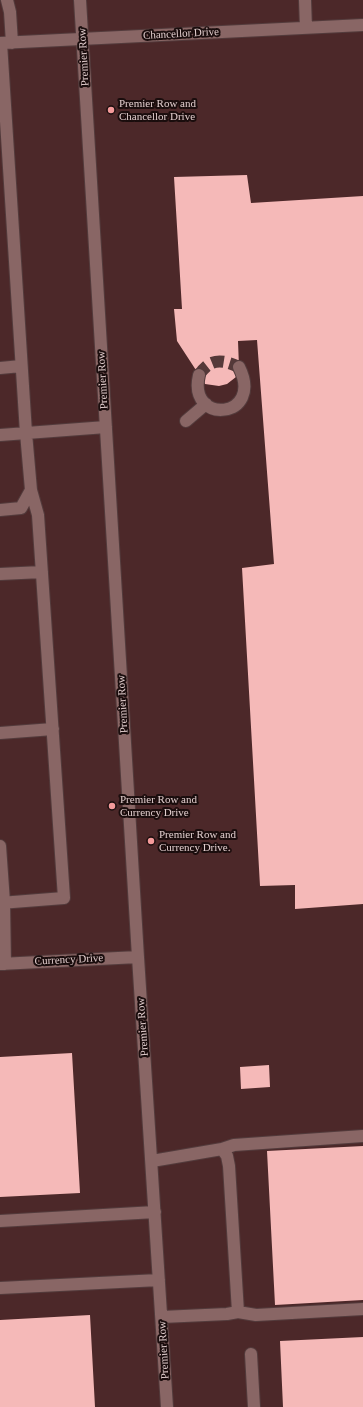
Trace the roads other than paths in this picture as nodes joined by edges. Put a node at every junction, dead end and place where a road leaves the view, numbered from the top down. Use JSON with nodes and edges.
{"nodes":[{"id":1,"x":7,"y":0,"type":"edge"},
{"id":2,"x":80,"y":0,"type":"edge"},
{"id":3,"x":305,"y":0,"type":"edge"},
{"id":4,"x":363,"y":25,"type":"edge"},
{"id":5,"x":306,"y":28,"type":"junction"},
{"id":6,"x":82,"y":39,"type":"junction"},
{"id":7,"x":4,"y":43,"type":"edge"},
{"id":8,"x":21,"y":366,"type":"junction"},
{"id":9,"x":239,"y":367,"type":"dead end"},
{"id":10,"x":0,"y":368,"type":"edge"},
{"id":11,"x":199,"y":375,"type":"dead end"},
{"id":12,"x":206,"y":404,"type":"junction"},
{"id":13,"x":186,"y":421,"type":"dead end"},
{"id":14,"x":106,"y":428,"type":"junction"},
{"id":15,"x":26,"y":433,"type":"junction"},
{"id":16,"x":0,"y":434,"type":"edge"},
{"id":17,"x":31,"y":490,"type":"junction"},
{"id":18,"x":0,"y":510,"type":"edge"},
{"id":19,"x":42,"y":572,"type":"junction"},
{"id":20,"x":0,"y":574,"type":"edge"},
{"id":21,"x":53,"y":729,"type":"junction"},
{"id":22,"x":0,"y":733,"type":"edge"},
{"id":23,"x":0,"y":846,"type":"edge"},
{"id":24,"x":2,"y":902,"type":"edge"},
{"id":25,"x":138,"y":957,"type":"junction"},
{"id":26,"x":3,"y":964,"type":"edge"},
{"id":27,"x":363,"y":1136,"type":"edge"},
{"id":28,"x":222,"y":1149,"type":"junction"},
{"id":29,"x":152,"y":1162,"type":"junction"},
{"id":30,"x":155,"y":1212,"type":"junction"},
{"id":31,"x":0,"y":1221,"type":"edge"},
{"id":32,"x":159,"y":1280,"type":"junction"},
{"id":33,"x":0,"y":1288,"type":"edge"},
{"id":34,"x":363,"y":1309,"type":"edge"},
{"id":35,"x":238,"y":1312,"type":"junction"},
{"id":36,"x":162,"y":1317,"type":"junction"},
{"id":37,"x":251,"y":1354,"type":"dead end"},
{"id":38,"x":167,"y":1407,"type":"edge"},
{"id":39,"x":254,"y":1407,"type":"edge"}],
"edges":[{"from":1,"to":7,"type":"street"},
{"from":2,"to":6,"type":"street","name":"Premier Row"},
{"from":3,"to":5,"type":"street"},
{"from":4,"to":5,"type":"street","name":"Chancellor Drive"},
{"from":5,"to":6,"type":"street","name":"Chancellor Drive"},
{"from":6,"to":7,"type":"street","name":"Chancellor Drive"},
{"from":6,"to":14,"type":"street","name":"Premier Row"},
{"from":7,"to":8,"type":"street"},
{"from":8,"to":10,"type":"street"},
{"from":8,"to":15,"type":"street"},
{"from":9,"to":12,"type":"street"},
{"from":11,"to":12,"type":"street"},
{"from":12,"to":13,"type":"street"},
{"from":14,"to":15,"type":"street"},
{"from":14,"to":25,"type":"street","name":"Premier Row"},
{"from":15,"to":16,"type":"street"},
{"from":15,"to":17,"type":"street"},
{"from":17,"to":18,"type":"street"},
{"from":17,"to":19,"type":"street"},
{"from":19,"to":20,"type":"street"},
{"from":19,"to":21,"type":"street"},
{"from":21,"to":22,"type":"street"},
{"from":21,"to":24,"type":"street"},
{"from":23,"to":24,"type":"street"},
{"from":24,"to":26,"type":"street"},
{"from":25,"to":26,"type":"street","name":"Currency Drive"},
{"from":25,"to":29,"type":"street","name":"Premier Row"},
{"from":27,"to":28,"type":"street"},
{"from":28,"to":29,"type":"street"},
{"from":28,"to":35,"type":"street"},
{"from":29,"to":30,"type":"street","name":"Premier Row"},
{"from":30,"to":31,"type":"street"},
{"from":30,"to":32,"type":"street","name":"Premier Row"},
{"from":32,"to":33,"type":"street"},
{"from":32,"to":36,"type":"street","name":"Premier Row"},
{"from":34,"to":35,"type":"street"},
{"from":35,"to":36,"type":"street"},
{"from":36,"to":38,"type":"street","name":"Premier Row"},
{"from":37,"to":39,"type":"street"}]}
